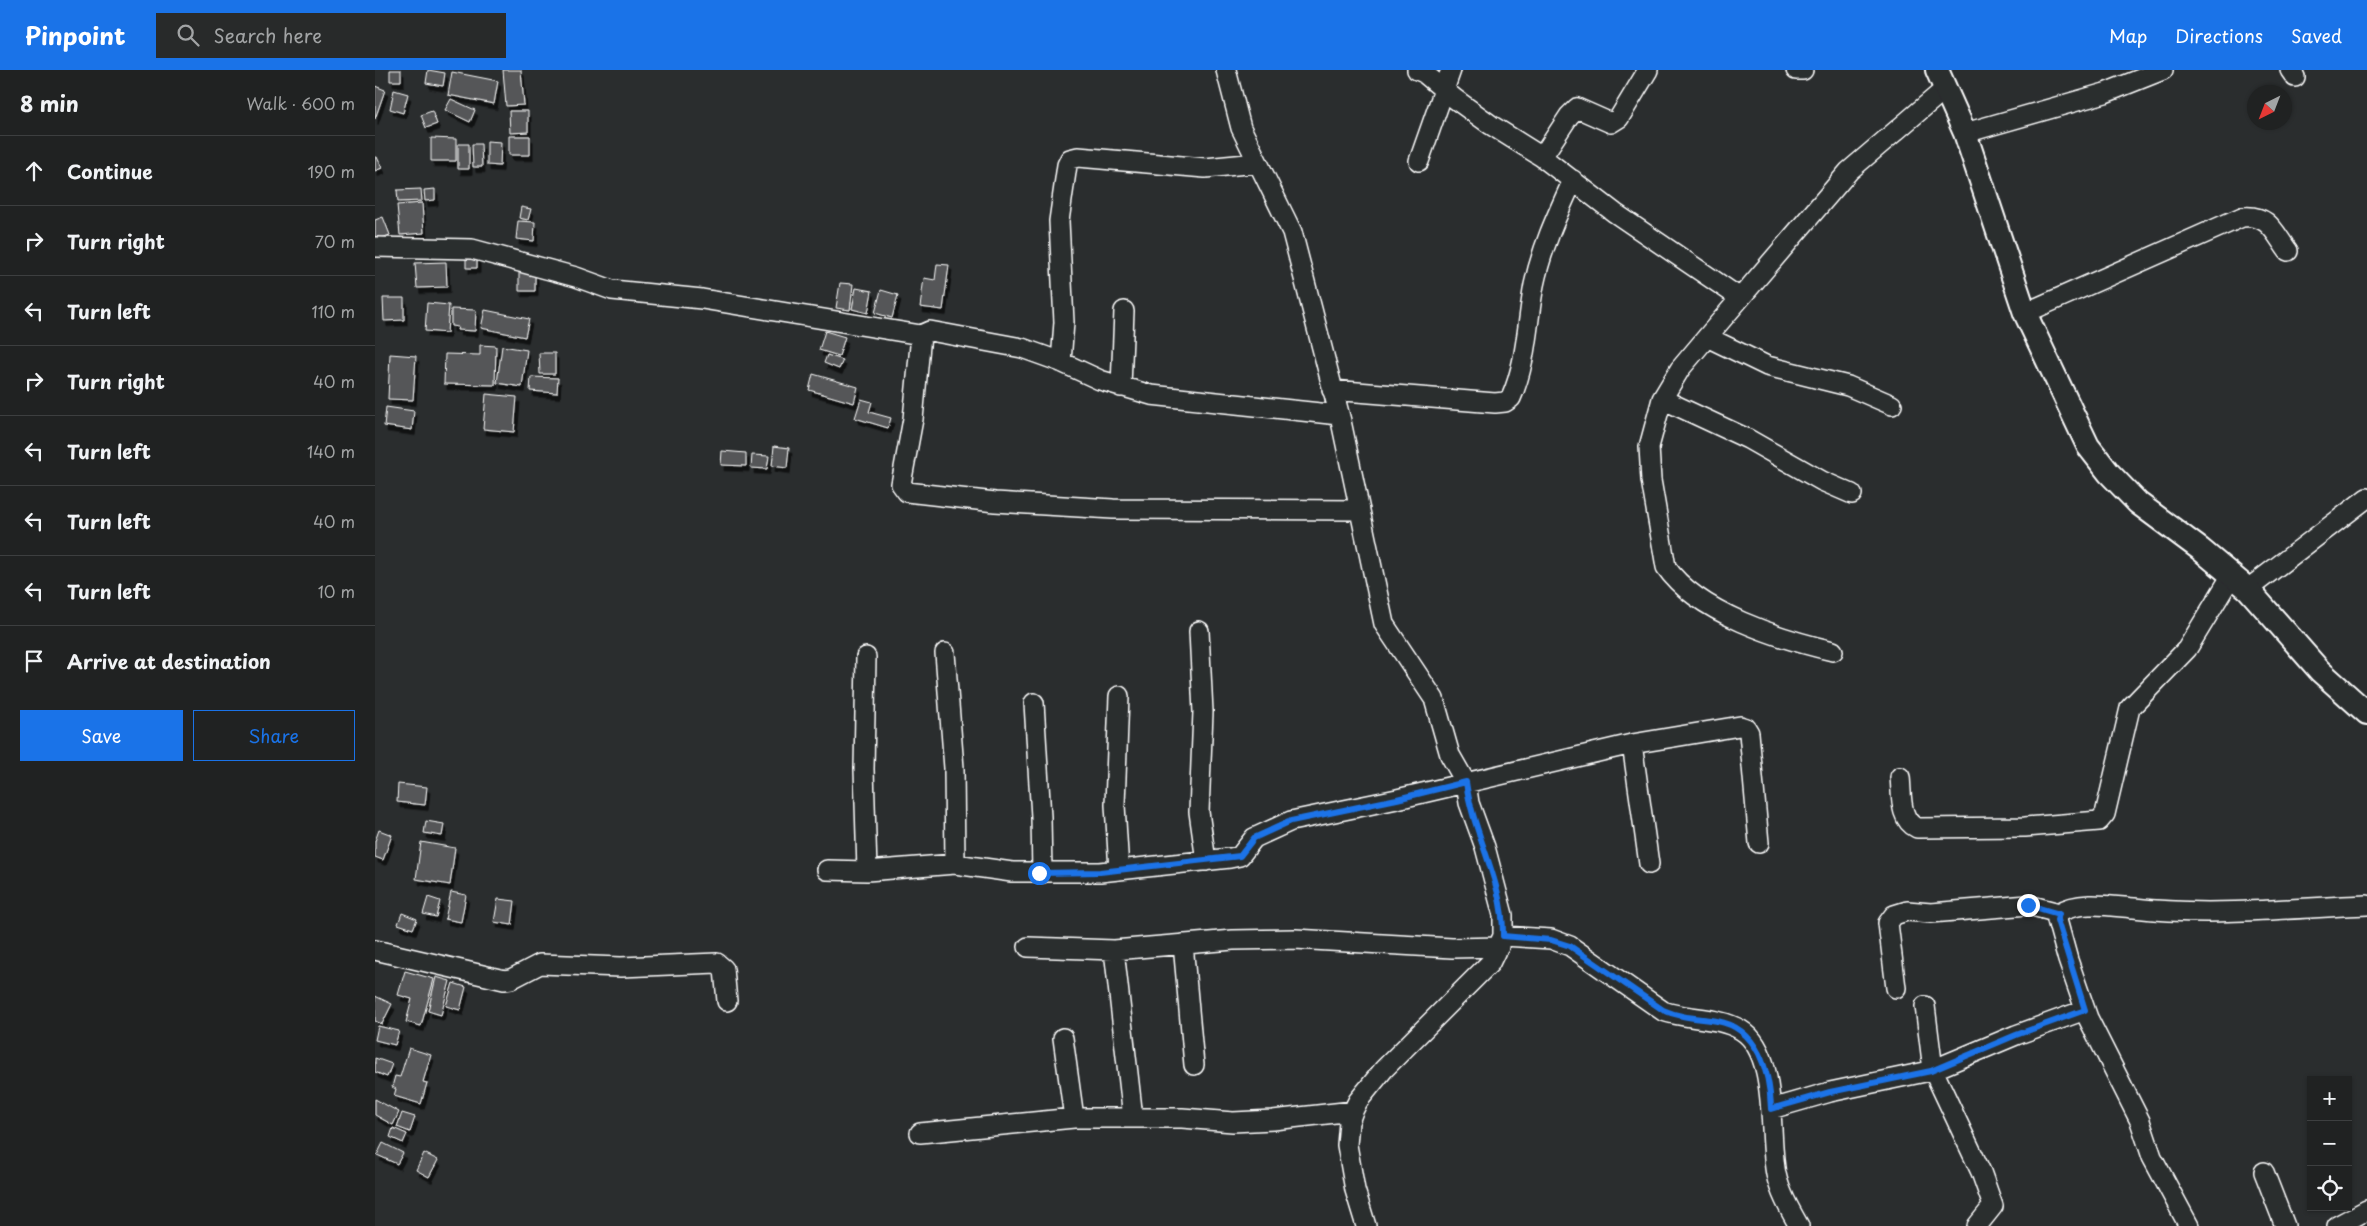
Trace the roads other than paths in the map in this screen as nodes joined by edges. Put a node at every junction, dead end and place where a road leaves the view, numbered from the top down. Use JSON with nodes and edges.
{"nodes":[{"id":1,"x":1226,"y":70,"type":"edge"},
{"id":2,"x":1417,"y":70,"type":"edge"},
{"id":3,"x":1451,"y":70,"type":"edge"},
{"id":4,"x":1648,"y":70,"type":"edge"},
{"id":5,"x":1796,"y":70,"type":"edge"},
{"id":6,"x":1803,"y":70,"type":"edge"},
{"id":7,"x":2163,"y":70,"type":"edge"},
{"id":8,"x":1941,"y":80,"type":"edge"},
{"id":9,"x":1444,"y":91,"type":"junction"},
{"id":10,"x":1965,"y":133,"type":"junction"},
{"id":11,"x":1542,"y":157,"type":"junction"},
{"id":12,"x":1419,"y":161,"type":"dead end"},
{"id":13,"x":1257,"y":163,"type":"junction"},
{"id":14,"x":1573,"y":180,"type":"junction"},
{"id":15,"x":375,"y":247,"type":"edge"},
{"id":16,"x":2288,"y":251,"type":"dead end"},
{"id":17,"x":1739,"y":298,"type":"junction"},
{"id":18,"x":1124,"y":312,"type":"dead end"},
{"id":19,"x":2025,"y":313,"type":"junction"},
{"id":20,"x":921,"y":335,"type":"junction"},
{"id":21,"x":1707,"y":337,"type":"junction"},
{"id":22,"x":1061,"y":362,"type":"junction"},
{"id":23,"x":1121,"y":387,"type":"junction"},
{"id":24,"x":1332,"y":390,"type":"junction"},
{"id":25,"x":1662,"y":399,"type":"junction"},
{"id":26,"x":1892,"y":406,"type":"dead end"},
{"id":27,"x":1339,"y":415,"type":"junction"},
{"id":28,"x":1852,"y":494,"type":"dead end"},
{"id":29,"x":2365,"y":503,"type":"edge"},
{"id":30,"x":1361,"y":510,"type":"junction"},
{"id":31,"x":2240,"y":582,"type":"junction"},
{"id":32,"x":1199,"y":631,"type":"dead end"},
{"id":33,"x":1833,"y":651,"type":"dead end"},
{"id":34,"x":945,"y":653,"type":"dead end"},
{"id":35,"x":866,"y":657,"type":"dead end"},
{"id":36,"x":1119,"y":696,"type":"dead end"},
{"id":37,"x":1034,"y":703,"type":"dead end"},
{"id":38,"x":2367,"y":713,"type":"edge"},
{"id":39,"x":1632,"y":744,"type":"junction"},
{"id":40,"x":1900,"y":777,"type":"dead end"},
{"id":41,"x":1466,"y":782,"type":"junction"},
{"id":42,"x":1759,"y":843,"type":"dead end"},
{"id":43,"x":1206,"y":861,"type":"junction"},
{"id":44,"x":955,"y":864,"type":"junction"},
{"id":45,"x":1649,"y":864,"type":"dead end"},
{"id":46,"x":827,"y":870,"type":"dead end"},
{"id":47,"x":1119,"y":870,"type":"junction"},
{"id":48,"x":867,"y":871,"type":"junction"},
{"id":49,"x":1042,"y":873,"type":"junction"},
{"id":50,"x":2367,"y":905,"type":"edge"},
{"id":51,"x":2059,"y":914,"type":"junction"},
{"id":52,"x":1501,"y":942,"type":"junction"},
{"id":53,"x":1183,"y":944,"type":"junction"},
{"id":54,"x":1028,"y":946,"type":"dead end"},
{"id":55,"x":375,"y":950,"type":"edge"},
{"id":56,"x":1114,"y":950,"type":"junction"},
{"id":57,"x":1896,"y":988,"type":"dead end"},
{"id":58,"x":727,"y":1000,"type":"dead end"},
{"id":59,"x":1925,"y":1006,"type":"dead end"},
{"id":60,"x":2085,"y":1010,"type":"junction"},
{"id":61,"x":1063,"y":1038,"type":"dead end"},
{"id":62,"x":1194,"y":1065,"type":"dead end"},
{"id":63,"x":1933,"y":1070,"type":"junction"},
{"id":64,"x":1771,"y":1109,"type":"junction"},
{"id":65,"x":1353,"y":1111,"type":"junction"},
{"id":66,"x":1074,"y":1118,"type":"junction"},
{"id":67,"x":1133,"y":1118,"type":"junction"},
{"id":68,"x":920,"y":1133,"type":"dead end"},
{"id":69,"x":2265,"y":1172,"type":"dead end"},
{"id":70,"x":2367,"y":1210,"type":"edge"},
{"id":71,"x":1794,"y":1225,"type":"edge"},
{"id":72,"x":1366,"y":1226,"type":"edge"},
{"id":73,"x":1977,"y":1226,"type":"edge"},
{"id":74,"x":2189,"y":1226,"type":"edge"},
{"id":75,"x":2285,"y":1226,"type":"edge"},
{"id":76,"x":2337,"y":1226,"type":"edge"}],
"edges":[{"from":1,"to":13,"type":"street"},
{"from":2,"to":9,"type":"street"},
{"from":3,"to":9,"type":"street"},
{"from":4,"to":11,"type":"street"},
{"from":5,"to":6,"type":"street"},
{"from":7,"to":10,"type":"street"},
{"from":8,"to":10,"type":"street"},
{"from":8,"to":17,"type":"street"},
{"from":9,"to":11,"type":"street"},
{"from":9,"to":12,"type":"street"},
{"from":10,"to":19,"type":"street"},
{"from":11,"to":14,"type":"street"},
{"from":13,"to":22,"type":"street"},
{"from":13,"to":24,"type":"street"},
{"from":14,"to":17,"type":"street"},
{"from":14,"to":24,"type":"street"},
{"from":15,"to":20,"type":"street"},
{"from":16,"to":19,"type":"street"},
{"from":17,"to":21,"type":"street"},
{"from":18,"to":23,"type":"street"},
{"from":19,"to":31,"type":"street"},
{"from":20,"to":22,"type":"street"},
{"from":20,"to":30,"type":"street"},
{"from":21,"to":25,"type":"street"},
{"from":21,"to":26,"type":"street"},
{"from":22,"to":23,"type":"street"},
{"from":23,"to":27,"type":"street"},
{"from":24,"to":27,"type":"street"},
{"from":25,"to":28,"type":"street"},
{"from":25,"to":33,"type":"street"},
{"from":27,"to":30,"type":"street"},
{"from":29,"to":31,"type":"street"},
{"from":30,"to":41,"type":"street"},
{"from":31,"to":38,"type":"street"},
{"from":31,"to":40,"type":"street"},
{"from":32,"to":43,"type":"street"},
{"from":34,"to":44,"type":"street"},
{"from":35,"to":48,"type":"street"},
{"from":36,"to":47,"type":"street"},
{"from":37,"to":49,"type":"street"},
{"from":39,"to":41,"type":"street"},
{"from":39,"to":42,"type":"street"},
{"from":39,"to":45,"type":"street"},
{"from":41,"to":43,"type":"street"},
{"from":41,"to":52,"type":"street"},
{"from":43,"to":47,"type":"street"},
{"from":44,"to":48,"type":"street"},
{"from":44,"to":49,"type":"street"},
{"from":46,"to":48,"type":"street"},
{"from":47,"to":49,"type":"street"},
{"from":50,"to":51,"type":"street"},
{"from":51,"to":57,"type":"street"},
{"from":51,"to":60,"type":"street"},
{"from":52,"to":53,"type":"street"},
{"from":52,"to":64,"type":"street"},
{"from":52,"to":65,"type":"street"},
{"from":53,"to":56,"type":"street"},
{"from":53,"to":62,"type":"street"},
{"from":54,"to":56,"type":"street"},
{"from":55,"to":58,"type":"street"},
{"from":56,"to":67,"type":"street"},
{"from":59,"to":63,"type":"street"},
{"from":60,"to":63,"type":"street"},
{"from":60,"to":74,"type":"street"},
{"from":61,"to":66,"type":"street"},
{"from":63,"to":64,"type":"street"},
{"from":63,"to":73,"type":"street"},
{"from":64,"to":71,"type":"street"},
{"from":65,"to":67,"type":"street"},
{"from":65,"to":72,"type":"street"},
{"from":66,"to":67,"type":"street"},
{"from":66,"to":68,"type":"street"},
{"from":69,"to":75,"type":"street"},
{"from":70,"to":76,"type":"street"}]}
